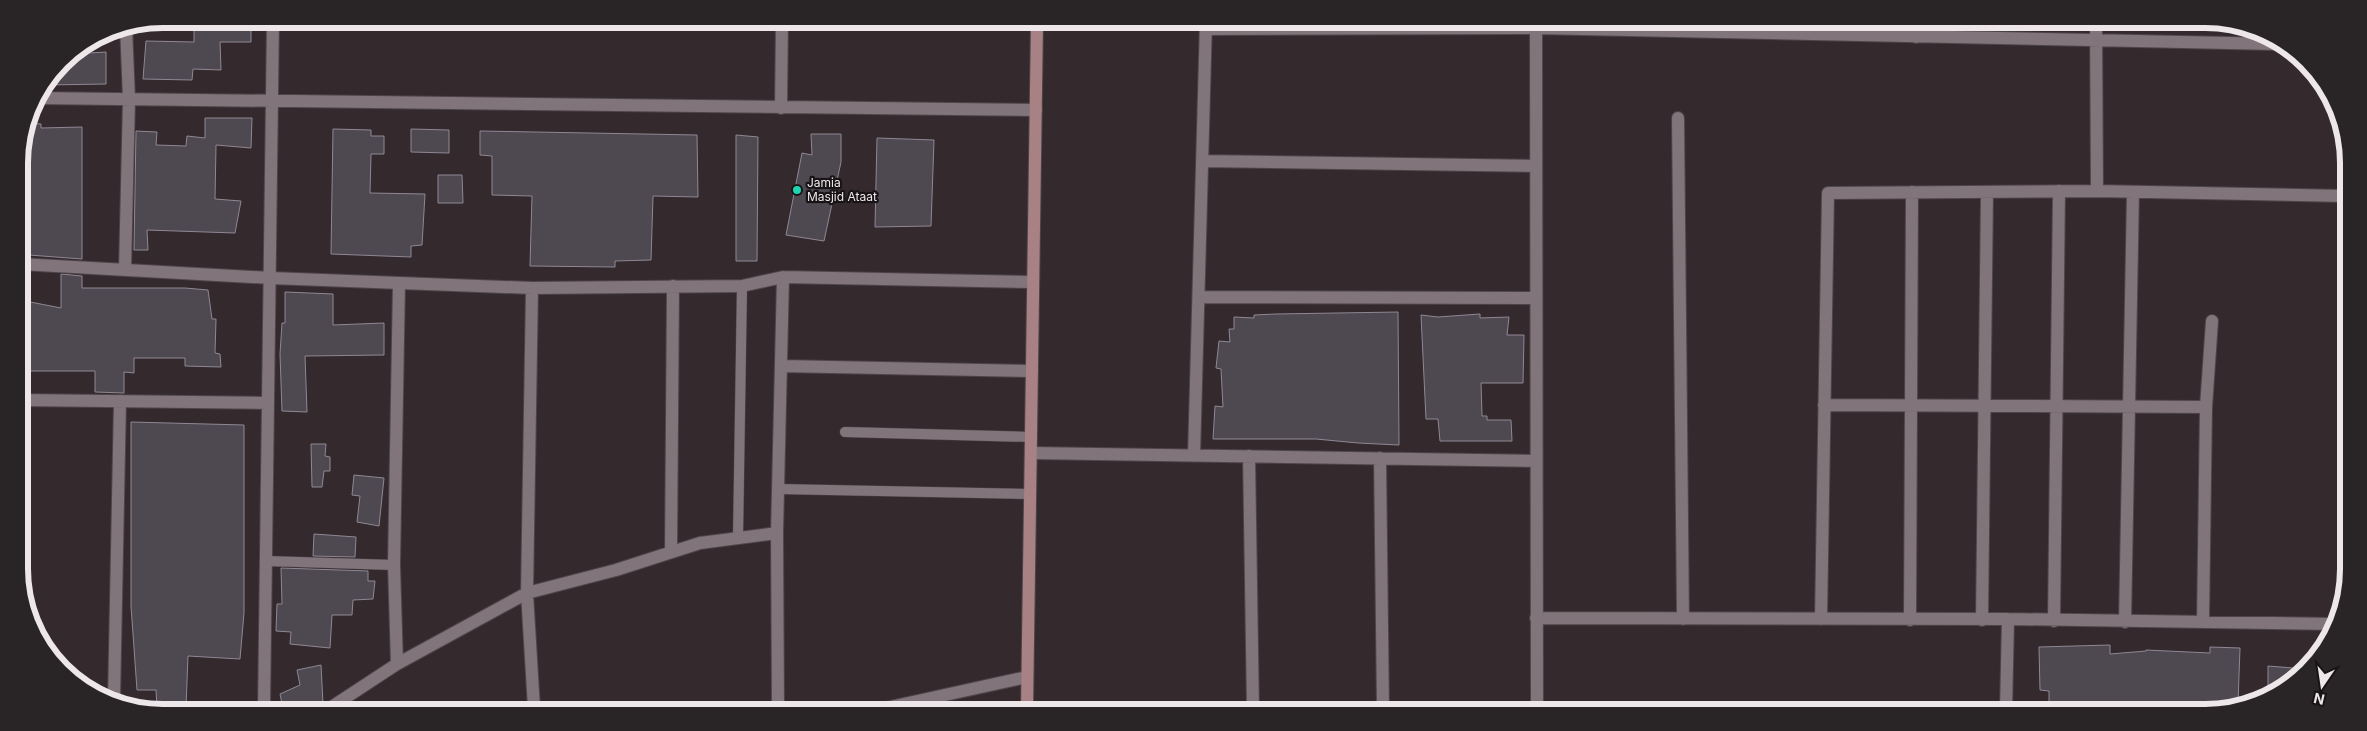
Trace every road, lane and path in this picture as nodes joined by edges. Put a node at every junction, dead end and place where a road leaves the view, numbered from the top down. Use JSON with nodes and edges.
{"nodes":[{"id":1,"x":273,"y":28,"type":"edge"},
{"id":2,"x":782,"y":28,"type":"edge"},
{"id":3,"x":1037,"y":28,"type":"edge"},
{"id":4,"x":1206,"y":28,"type":"edge"},
{"id":5,"x":1536,"y":28,"type":"edge"},
{"id":6,"x":1721,"y":28,"type":"edge"},
{"id":7,"x":1916,"y":28,"type":"edge"},
{"id":8,"x":2096,"y":28,"type":"edge"},
{"id":9,"x":126,"y":33,"type":"edge"},
{"id":10,"x":1916,"y":37,"type":"junction"},
{"id":11,"x":2096,"y":41,"type":"junction"},
{"id":12,"x":2268,"y":44,"type":"edge"},
{"id":13,"x":44,"y":98,"type":"edge"},
{"id":14,"x":129,"y":99,"type":"junction"},
{"id":15,"x":272,"y":101,"type":"junction"},
{"id":16,"x":781,"y":108,"type":"junction"},
{"id":17,"x":1036,"y":110,"type":"junction"},
{"id":18,"x":1678,"y":118,"type":"dead end"},
{"id":19,"x":1203,"y":161,"type":"junction"},
{"id":20,"x":1536,"y":166,"type":"junction"},
{"id":21,"x":2059,"y":191,"type":"junction"},
{"id":22,"x":2098,"y":191,"type":"junction"},
{"id":23,"x":1912,"y":192,"type":"junction"},
{"id":24,"x":1987,"y":192,"type":"junction"},
{"id":25,"x":2133,"y":192,"type":"junction"},
{"id":26,"x":2340,"y":196,"type":"edge"},
{"id":27,"x":28,"y":264,"type":"edge"},
{"id":28,"x":125,"y":270,"type":"junction"},
{"id":29,"x":783,"y":277,"type":"junction"},
{"id":30,"x":271,"y":278,"type":"junction"},
{"id":31,"x":1033,"y":282,"type":"junction"},
{"id":32,"x":400,"y":283,"type":"junction"},
{"id":33,"x":673,"y":286,"type":"junction"},
{"id":34,"x":742,"y":286,"type":"junction"},
{"id":35,"x":532,"y":288,"type":"junction"},
{"id":36,"x":1200,"y":298,"type":"junction"},
{"id":37,"x":1535,"y":298,"type":"junction"},
{"id":38,"x":2212,"y":321,"type":"dead end"},
{"id":39,"x":781,"y":366,"type":"junction"},
{"id":40,"x":1032,"y":371,"type":"junction"},
{"id":41,"x":28,"y":400,"type":"edge"},
{"id":42,"x":120,"y":401,"type":"junction"},
{"id":43,"x":268,"y":403,"type":"junction"},
{"id":44,"x":1824,"y":405,"type":"junction"},
{"id":45,"x":1911,"y":405,"type":"junction"},
{"id":46,"x":1984,"y":406,"type":"junction"},
{"id":47,"x":2057,"y":406,"type":"junction"},
{"id":48,"x":2129,"y":406,"type":"junction"},
{"id":49,"x":2206,"y":407,"type":"junction"},
{"id":50,"x":845,"y":432,"type":"dead end"},
{"id":51,"x":1032,"y":437,"type":"junction"},
{"id":52,"x":1032,"y":453,"type":"junction"},
{"id":53,"x":1194,"y":456,"type":"junction"},
{"id":54,"x":1249,"y":456,"type":"junction"},
{"id":55,"x":1380,"y":458,"type":"junction"},
{"id":56,"x":1536,"y":461,"type":"junction"},
{"id":57,"x":778,"y":489,"type":"junction"},
{"id":58,"x":1031,"y":494,"type":"junction"},
{"id":59,"x":777,"y":533,"type":"junction"},
{"id":60,"x":738,"y":538,"type":"junction"},
{"id":61,"x":671,"y":552,"type":"junction"},
{"id":62,"x":266,"y":560,"type":"junction"},
{"id":63,"x":394,"y":565,"type":"junction"},
{"id":64,"x":527,"y":593,"type":"junction"},
{"id":65,"x":1536,"y":618,"type":"junction"},
{"id":66,"x":1683,"y":619,"type":"junction"},
{"id":67,"x":1821,"y":619,"type":"junction"},
{"id":68,"x":2008,"y":619,"type":"junction"},
{"id":69,"x":1910,"y":620,"type":"junction"},
{"id":70,"x":1982,"y":620,"type":"junction"},
{"id":71,"x":2054,"y":620,"type":"junction"},
{"id":72,"x":2126,"y":622,"type":"junction"},
{"id":73,"x":2203,"y":622,"type":"junction"},
{"id":74,"x":2327,"y":624,"type":"edge"},
{"id":75,"x":397,"y":664,"type":"junction"},
{"id":76,"x":1027,"y":676,"type":"junction"},
{"id":77,"x":114,"y":694,"type":"edge"},
{"id":78,"x":1253,"y":703,"type":"edge"},
{"id":79,"x":1383,"y":703,"type":"edge"},
{"id":80,"x":1537,"y":703,"type":"edge"},
{"id":81,"x":2006,"y":703,"type":"edge"},
{"id":82,"x":264,"y":704,"type":"edge"},
{"id":83,"x":336,"y":704,"type":"edge"},
{"id":84,"x":534,"y":704,"type":"edge"},
{"id":85,"x":778,"y":704,"type":"edge"},
{"id":86,"x":905,"y":704,"type":"edge"},
{"id":87,"x":1027,"y":704,"type":"edge"}],
"edges":[{"from":1,"to":15,"type":"street"},
{"from":2,"to":16,"type":"street"},
{"from":3,"to":17,"type":"street"},
{"from":4,"to":19,"type":"street"},
{"from":5,"to":20,"type":"street"},
{"from":6,"to":10,"type":"street"},
{"from":7,"to":10,"type":"street"},
{"from":8,"to":11,"type":"street"},
{"from":9,"to":14,"type":"street"},
{"from":10,"to":11,"type":"street"},
{"from":11,"to":12,"type":"street"},
{"from":11,"to":22,"type":"street"},
{"from":13,"to":14,"type":"street"},
{"from":14,"to":15,"type":"street"},
{"from":14,"to":28,"type":"street"},
{"from":15,"to":16,"type":"street"},
{"from":15,"to":30,"type":"street"},
{"from":16,"to":17,"type":"street"},
{"from":17,"to":31,"type":"street"},
{"from":18,"to":66,"type":"street"},
{"from":19,"to":20,"type":"street"},
{"from":19,"to":36,"type":"street"},
{"from":20,"to":37,"type":"street"},
{"from":21,"to":22,"type":"street"},
{"from":21,"to":24,"type":"street"},
{"from":21,"to":47,"type":"street"},
{"from":22,"to":25,"type":"street"},
{"from":23,"to":24,"type":"street"},
{"from":23,"to":44,"type":"street"},
{"from":23,"to":45,"type":"street"},
{"from":24,"to":46,"type":"street"},
{"from":25,"to":26,"type":"street"},
{"from":25,"to":48,"type":"street"},
{"from":27,"to":28,"type":"street"},
{"from":28,"to":30,"type":"street"},
{"from":29,"to":31,"type":"street"},
{"from":29,"to":34,"type":"street"},
{"from":29,"to":39,"type":"street"},
{"from":30,"to":32,"type":"street"},
{"from":30,"to":43,"type":"street"},
{"from":31,"to":40,"type":"street"},
{"from":32,"to":35,"type":"street"},
{"from":32,"to":63,"type":"street"},
{"from":33,"to":34,"type":"street"},
{"from":33,"to":35,"type":"street"},
{"from":33,"to":61,"type":"street"},
{"from":34,"to":60,"type":"lane"},
{"from":35,"to":64,"type":"street"},
{"from":36,"to":37,"type":"street"},
{"from":36,"to":53,"type":"street"},
{"from":37,"to":56,"type":"street"},
{"from":38,"to":49,"type":"street"},
{"from":39,"to":40,"type":"street"},
{"from":39,"to":57,"type":"street"},
{"from":40,"to":51,"type":"street"},
{"from":41,"to":42,"type":"street"},
{"from":42,"to":43,"type":"street"},
{"from":42,"to":77,"type":"street"},
{"from":43,"to":62,"type":"street"},
{"from":44,"to":45,"type":"street"},
{"from":44,"to":67,"type":"street"},
{"from":45,"to":46,"type":"street"},
{"from":45,"to":69,"type":"street"},
{"from":46,"to":47,"type":"street"},
{"from":46,"to":70,"type":"street"},
{"from":47,"to":48,"type":"street"},
{"from":47,"to":71,"type":"street"},
{"from":48,"to":49,"type":"street"},
{"from":48,"to":72,"type":"street"},
{"from":49,"to":73,"type":"street"},
{"from":50,"to":51,"type":"lane"},
{"from":51,"to":52,"type":"street"},
{"from":52,"to":53,"type":"street"},
{"from":52,"to":58,"type":"street"},
{"from":53,"to":54,"type":"street"},
{"from":54,"to":55,"type":"street"},
{"from":54,"to":78,"type":"street"},
{"from":55,"to":56,"type":"street"},
{"from":55,"to":79,"type":"street"},
{"from":56,"to":65,"type":"street"},
{"from":57,"to":58,"type":"lane"},
{"from":57,"to":59,"type":"street"},
{"from":58,"to":76,"type":"street"},
{"from":59,"to":60,"type":"street"},
{"from":59,"to":85,"type":"street"},
{"from":60,"to":61,"type":"street"},
{"from":61,"to":64,"type":"street"},
{"from":62,"to":63,"type":"lane"},
{"from":62,"to":82,"type":"street"},
{"from":63,"to":75,"type":"street"},
{"from":64,"to":75,"type":"street"},
{"from":64,"to":84,"type":"street"},
{"from":65,"to":66,"type":"street"},
{"from":65,"to":80,"type":"street"},
{"from":66,"to":67,"type":"street"},
{"from":67,"to":69,"type":"street"},
{"from":68,"to":70,"type":"street"},
{"from":68,"to":71,"type":"street"},
{"from":68,"to":81,"type":"street"},
{"from":69,"to":70,"type":"street"},
{"from":71,"to":72,"type":"street"},
{"from":72,"to":73,"type":"street"},
{"from":73,"to":74,"type":"street"},
{"from":75,"to":83,"type":"street"},
{"from":76,"to":86,"type":"street"},
{"from":76,"to":87,"type":"street"}]}
